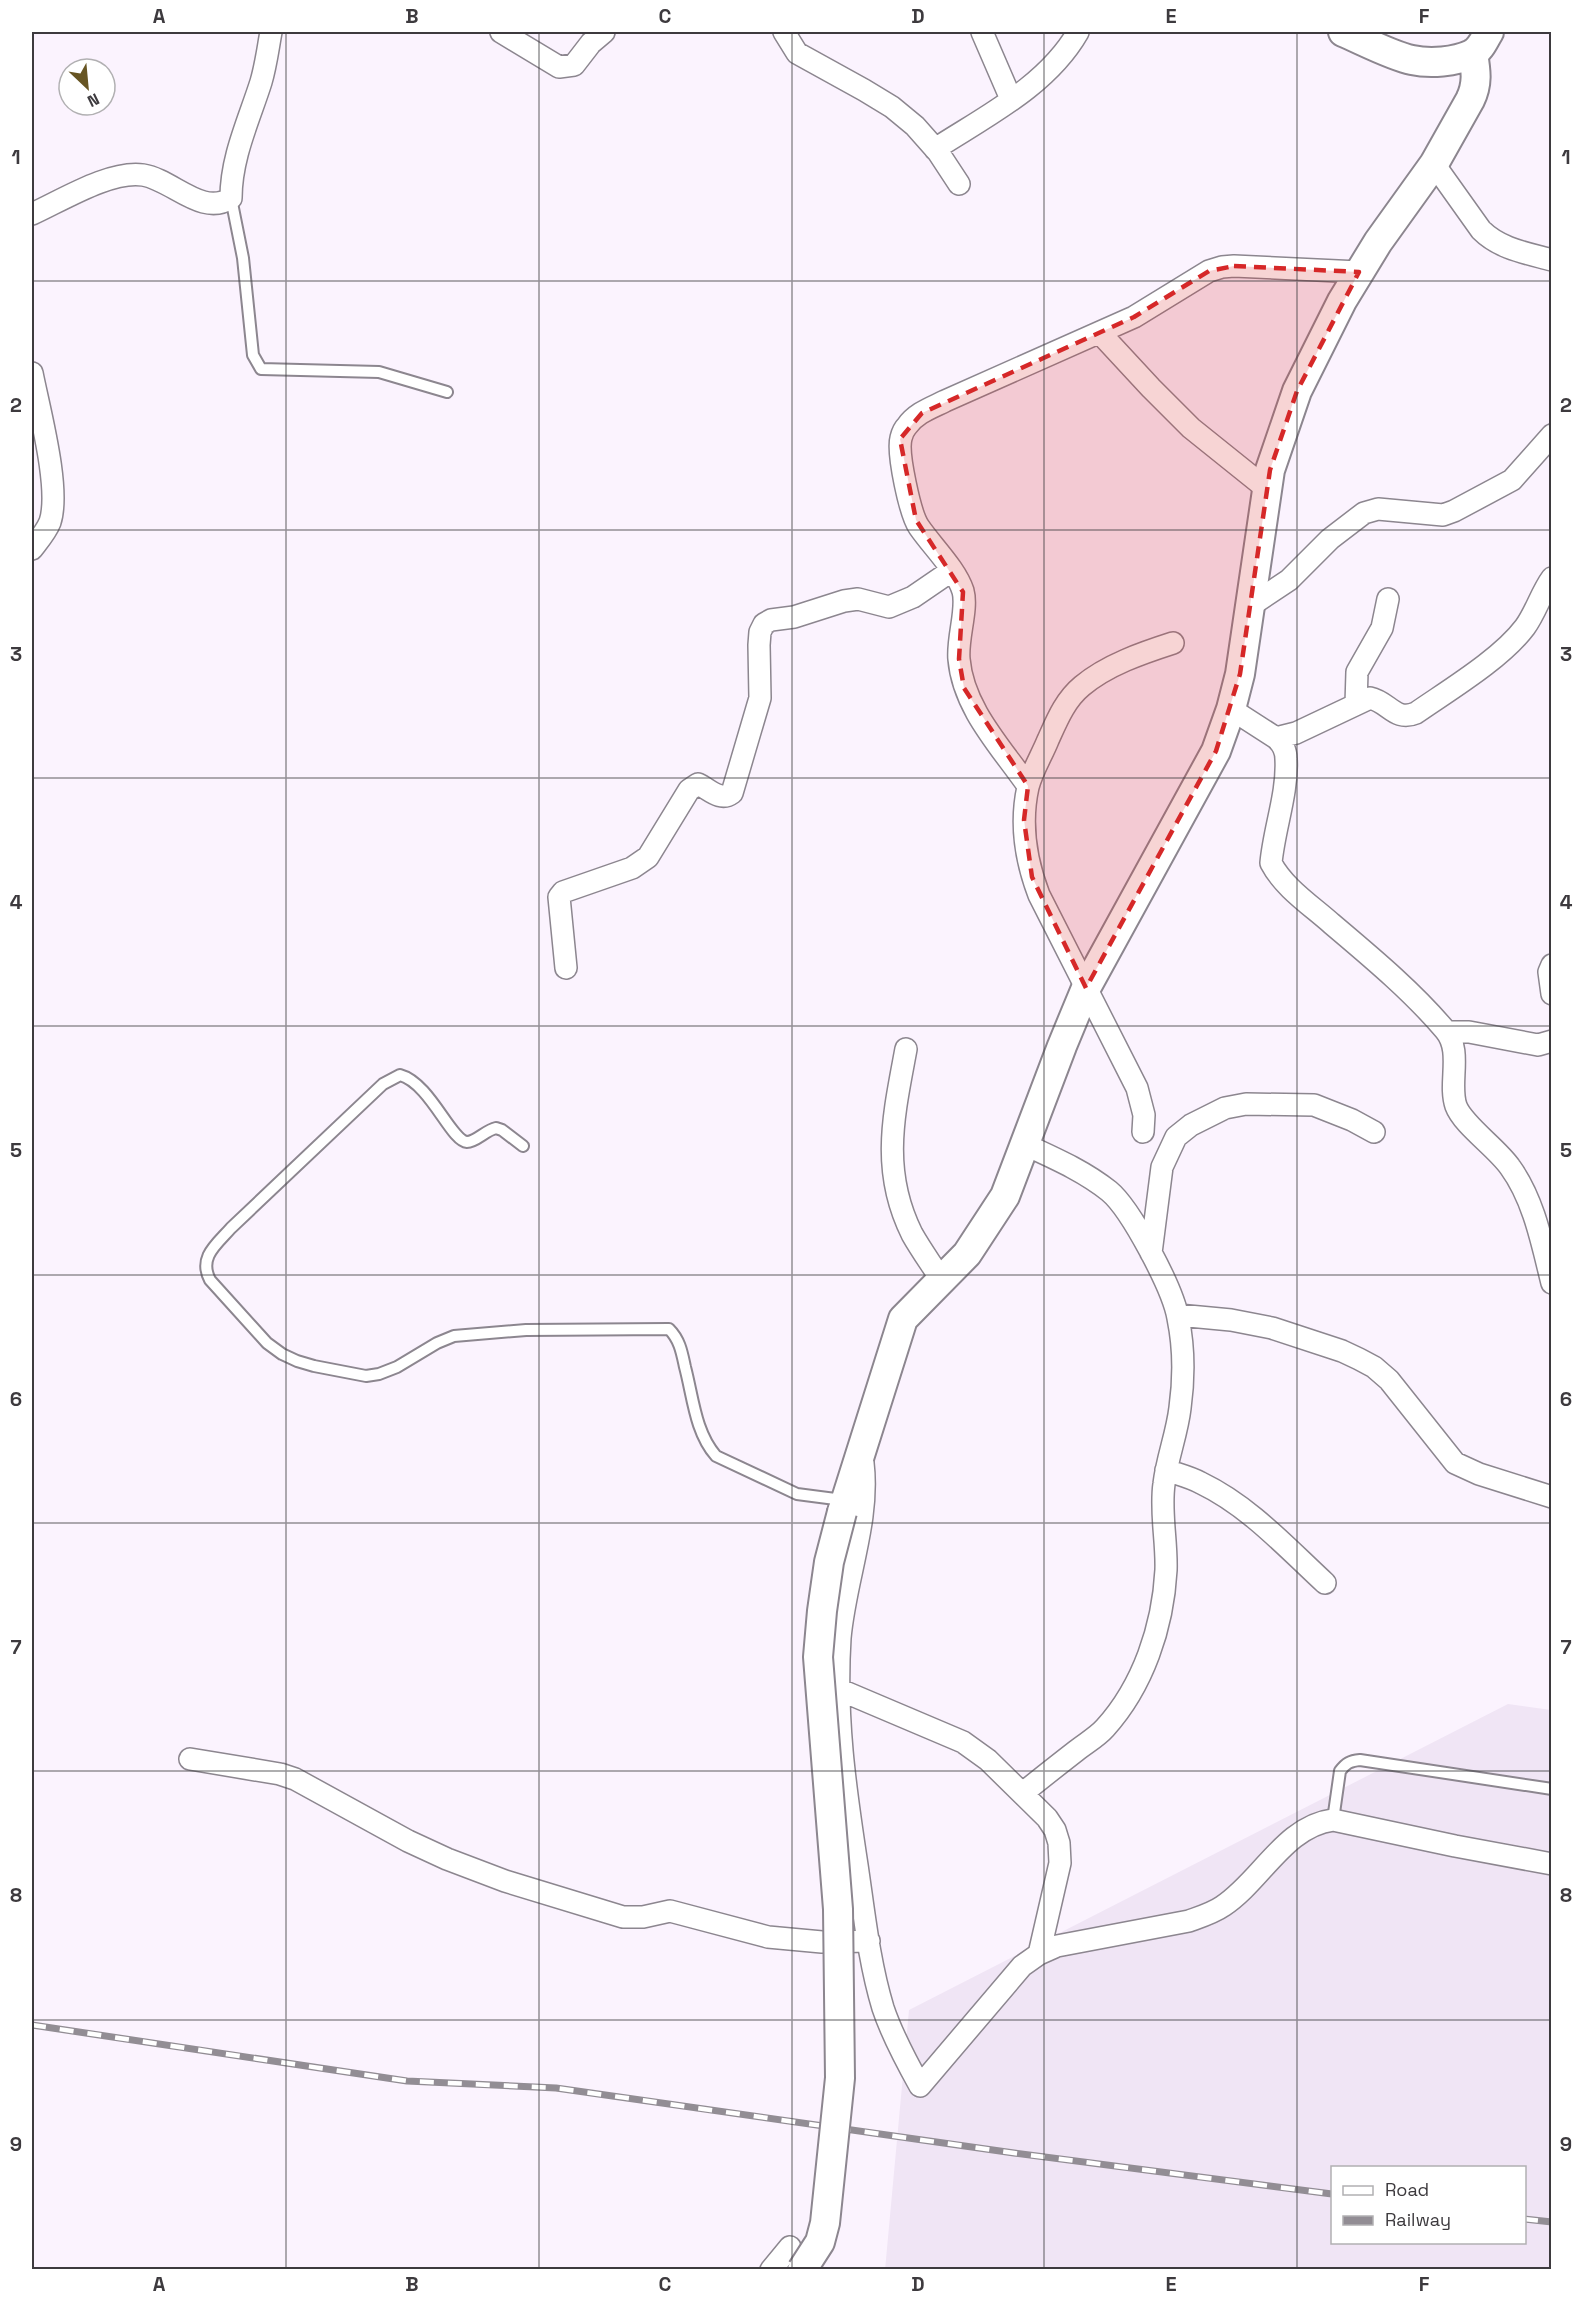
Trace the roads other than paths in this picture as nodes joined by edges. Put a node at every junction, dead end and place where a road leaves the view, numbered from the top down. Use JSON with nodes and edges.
{"nodes":[{"id":1,"x":271,"y":32,"type":"edge"},
{"id":2,"x":501,"y":32,"type":"edge"},
{"id":3,"x":604,"y":32,"type":"edge"},
{"id":4,"x":784,"y":32,"type":"edge"},
{"id":5,"x":982,"y":32,"type":"edge"},
{"id":6,"x":1078,"y":32,"type":"edge"},
{"id":7,"x":1342,"y":32,"type":"edge"},
{"id":8,"x":1481,"y":42,"type":"edge"},
{"id":9,"x":1011,"y":99,"type":"junction"},
{"id":10,"x":935,"y":149,"type":"junction"},
{"id":11,"x":1434,"y":165,"type":"junction"},
{"id":12,"x":959,"y":184,"type":"dead end"},
{"id":13,"x":231,"y":198,"type":"junction"},
{"id":14,"x":32,"y":214,"type":"edge"},
{"id":15,"x":1551,"y":260,"type":"edge"},
{"id":16,"x":1359,"y":272,"type":"junction"},
{"id":17,"x":1100,"y":333,"type":"junction"},
{"id":18,"x":32,"y":373,"type":"edge"},
{"id":19,"x":447,"y":392,"type":"dead end"},
{"id":20,"x":1551,"y":435,"type":"edge"},
{"id":21,"x":1267,"y":489,"type":"junction"},
{"id":22,"x":32,"y":549,"type":"edge"},
{"id":23,"x":951,"y":571,"type":"junction"},
{"id":24,"x":1550,"y":585,"type":"edge"},
{"id":25,"x":1388,"y":598,"type":"dead end"},
{"id":26,"x":1250,"y":606,"type":"junction"},
{"id":27,"x":1173,"y":643,"type":"dead end"},
{"id":28,"x":1356,"y":704,"type":"junction"},
{"id":29,"x":1231,"y":709,"type":"junction"},
{"id":30,"x":1276,"y":738,"type":"junction"},
{"id":31,"x":1028,"y":786,"type":"junction"},
{"id":32,"x":1551,"y":965,"type":"edge"},
{"id":33,"x":566,"y":969,"type":"dead end"},
{"id":34,"x":1086,"y":988,"type":"junction"},
{"id":35,"x":1551,"y":994,"type":"edge"},
{"id":36,"x":1447,"y":1032,"type":"junction"},
{"id":37,"x":1551,"y":1041,"type":"edge"},
{"id":38,"x":906,"y":1049,"type":"dead end"},
{"id":39,"x":1143,"y":1132,"type":"dead end"},
{"id":40,"x":1374,"y":1132,"type":"dead end"},
{"id":41,"x":1026,"y":1145,"type":"junction"},
{"id":42,"x":523,"y":1146,"type":"dead end"},
{"id":43,"x":1151,"y":1253,"type":"junction"},
{"id":44,"x":942,"y":1281,"type":"junction"},
{"id":45,"x":1551,"y":1282,"type":"edge"},
{"id":46,"x":1178,"y":1315,"type":"junction"},
{"id":47,"x":862,"y":1452,"type":"junction"},
{"id":48,"x":1166,"y":1470,"type":"junction"},
{"id":49,"x":1551,"y":1497,"type":"edge"},
{"id":50,"x":844,"y":1506,"type":"junction"},
{"id":51,"x":1325,"y":1583,"type":"dead end"},
{"id":52,"x":838,"y":1689,"type":"junction"},
{"id":53,"x":190,"y":1759,"type":"dead end"},
{"id":54,"x":1551,"y":1789,"type":"edge"},
{"id":55,"x":1023,"y":1793,"type":"junction"},
{"id":56,"x":1333,"y":1820,"type":"junction"},
{"id":57,"x":1551,"y":1864,"type":"edge"},
{"id":58,"x":869,"y":1941,"type":"junction"},
{"id":59,"x":1039,"y":1954,"type":"junction"},
{"id":60,"x":796,"y":2258,"type":"edge"},
{"id":61,"x":771,"y":2270,"type":"edge"}],
"edges":[{"from":1,"to":13,"type":"street"},
{"from":2,"to":3,"type":"street"},
{"from":4,"to":10,"type":"street"},
{"from":5,"to":9,"type":"street"},
{"from":6,"to":9,"type":"street"},
{"from":7,"to":8,"type":"street"},
{"from":8,"to":11,"type":"street"},
{"from":9,"to":10,"type":"street"},
{"from":10,"to":12,"type":"street"},
{"from":11,"to":15,"type":"street"},
{"from":11,"to":16,"type":"street"},
{"from":13,"to":14,"type":"street"},
{"from":13,"to":19,"type":"lane"},
{"from":16,"to":17,"type":"street"},
{"from":16,"to":21,"type":"street"},
{"from":17,"to":21,"type":"street"},
{"from":17,"to":23,"type":"street"},
{"from":18,"to":22,"type":"street"},
{"from":20,"to":26,"type":"street"},
{"from":21,"to":26,"type":"street"},
{"from":23,"to":31,"type":"street"},
{"from":23,"to":33,"type":"street"},
{"from":24,"to":28,"type":"street"},
{"from":25,"to":28,"type":"street"},
{"from":26,"to":29,"type":"street"},
{"from":27,"to":31,"type":"street"},
{"from":28,"to":30,"type":"street"},
{"from":29,"to":30,"type":"street"},
{"from":29,"to":34,"type":"street"},
{"from":30,"to":36,"type":"street"},
{"from":31,"to":34,"type":"street"},
{"from":32,"to":35,"type":"street"},
{"from":34,"to":39,"type":"street"},
{"from":34,"to":41,"type":"street"},
{"from":36,"to":37,"type":"street"},
{"from":36,"to":45,"type":"street"},
{"from":38,"to":44,"type":"street"},
{"from":40,"to":43,"type":"street"},
{"from":41,"to":43,"type":"street"},
{"from":41,"to":44,"type":"street"},
{"from":42,"to":50,"type":"lane"},
{"from":43,"to":46,"type":"street"},
{"from":44,"to":47,"type":"street"},
{"from":46,"to":48,"type":"street"},
{"from":46,"to":49,"type":"street"},
{"from":47,"to":50,"type":"street"},
{"from":47,"to":52,"type":"street"},
{"from":48,"to":51,"type":"street"},
{"from":48,"to":55,"type":"street"},
{"from":50,"to":60,"type":"street","bridge":true},
{"from":52,"to":55,"type":"street"},
{"from":52,"to":58,"type":"street"},
{"from":53,"to":58,"type":"street"},
{"from":54,"to":56,"type":"lane"},
{"from":55,"to":59,"type":"street"},
{"from":56,"to":57,"type":"street"},
{"from":56,"to":59,"type":"street"},
{"from":58,"to":59,"type":"street"},
{"from":60,"to":61,"type":"street"}]}
